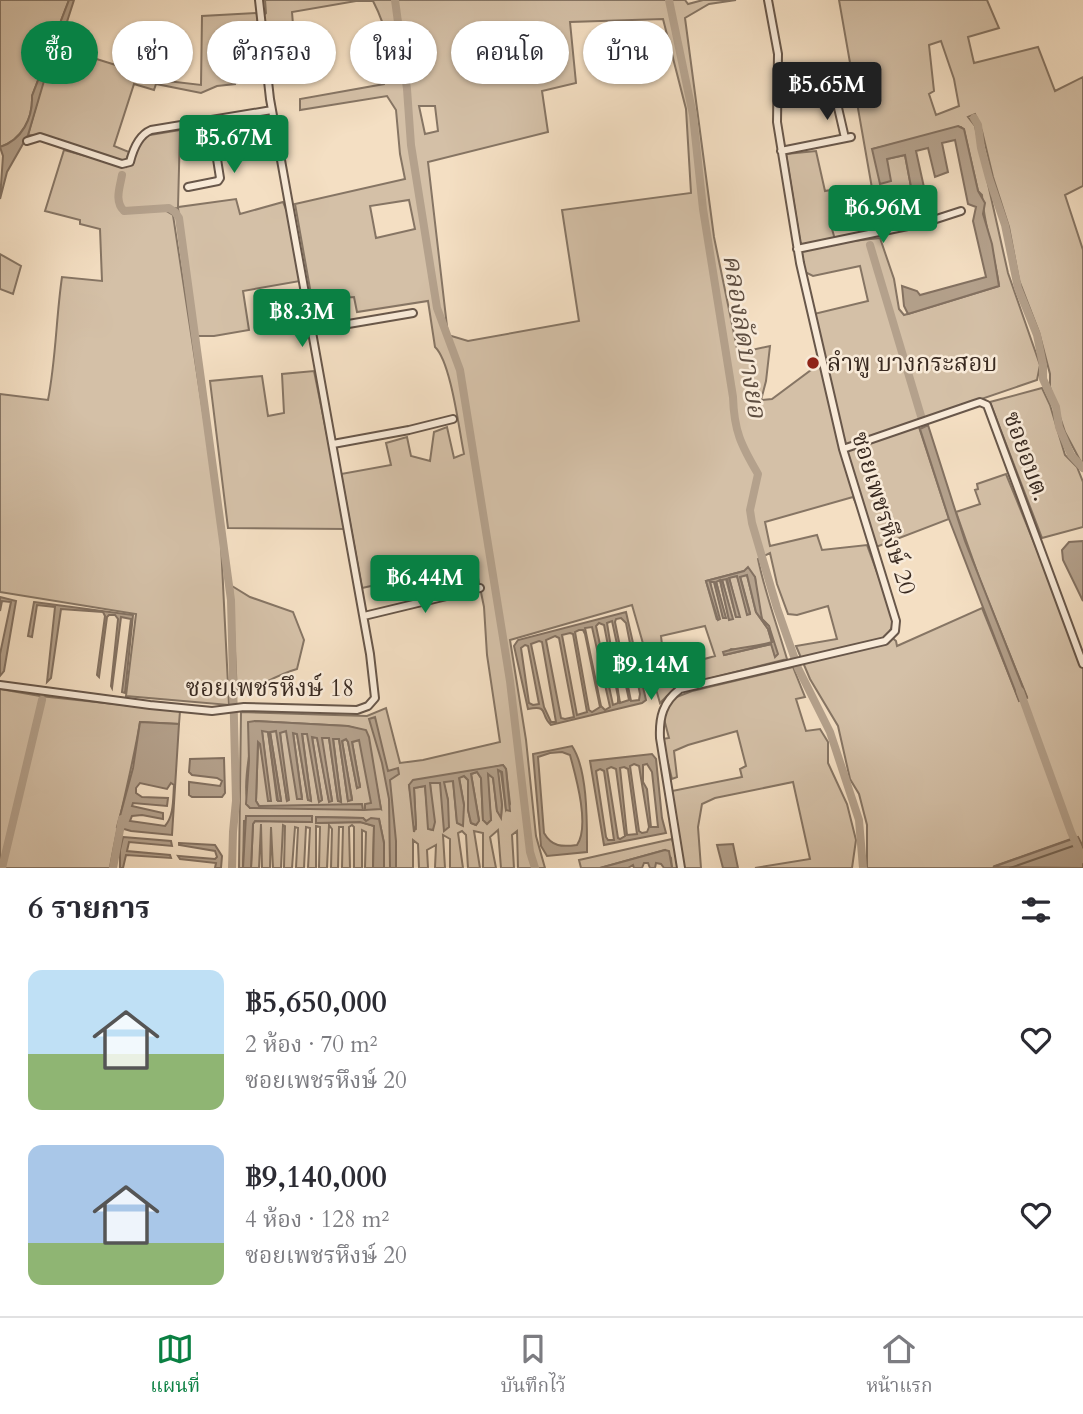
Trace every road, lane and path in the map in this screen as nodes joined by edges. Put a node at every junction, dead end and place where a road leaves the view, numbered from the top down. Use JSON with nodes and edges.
{"nodes":[{"id":1,"x":259,"y":0,"type":"edge"},
{"id":2,"x":768,"y":0,"type":"edge"},
{"id":3,"x":836,"y":99,"type":"dead end"},
{"id":4,"x":272,"y":110,"type":"junction"},
{"id":5,"x":211,"y":121,"type":"junction"},
{"id":6,"x":27,"y":141,"type":"dead end"},
{"id":7,"x":781,"y":151,"type":"junction"},
{"id":8,"x":188,"y":187,"type":"dead end"},
{"id":9,"x":961,"y":212,"type":"dead end"},
{"id":10,"x":797,"y":249,"type":"junction"},
{"id":11,"x":413,"y":313,"type":"dead end"},
{"id":12,"x":313,"y":330,"type":"junction"},
{"id":13,"x":453,"y":419,"type":"dead end"},
{"id":14,"x":333,"y":444,"type":"junction"},
{"id":15,"x":843,"y":449,"type":"junction"},
{"id":16,"x":480,"y":588,"type":"dead end"},
{"id":17,"x":363,"y":616,"type":"junction"},
{"id":18,"x":1083,"y":664,"type":"edge"},
{"id":19,"x":0,"y":685,"type":"edge"},
{"id":20,"x":681,"y":868,"type":"edge"}],
"edges":[{"from":1,"to":4,"type":"street","name":"ซอยเพชรหึงษ์ 18"},
{"from":2,"to":7,"type":"street","name":"ซอยเพชรหึงษ์ 20"},
{"from":3,"to":7,"type":"street"},
{"from":4,"to":5,"type":"street"},
{"from":4,"to":12,"type":"street","name":"ซอยเพชรหึงษ์ 18"},
{"from":5,"to":6,"type":"street"},
{"from":5,"to":8,"type":"street"},
{"from":7,"to":10,"type":"street","name":"ซอยเพชรหึงษ์ 20"},
{"from":9,"to":10,"type":"street"},
{"from":10,"to":15,"type":"street","name":"ซอยเพชรหึงษ์ 20"},
{"from":11,"to":12,"type":"street"},
{"from":12,"to":14,"type":"street","name":"ซอยเพชรหึงษ์ 18"},
{"from":13,"to":14,"type":"street"},
{"from":14,"to":17,"type":"street","name":"ซอยเพชรหึงษ์ 18"},
{"from":15,"to":18,"type":"street","name":"ซอยอบต."},
{"from":15,"to":20,"type":"street","name":"ซอยเพชรหึงษ์ 20"},
{"from":16,"to":17,"type":"street"},
{"from":17,"to":19,"type":"street","name":"ซอยเพชรหึงษ์ 18"}]}
